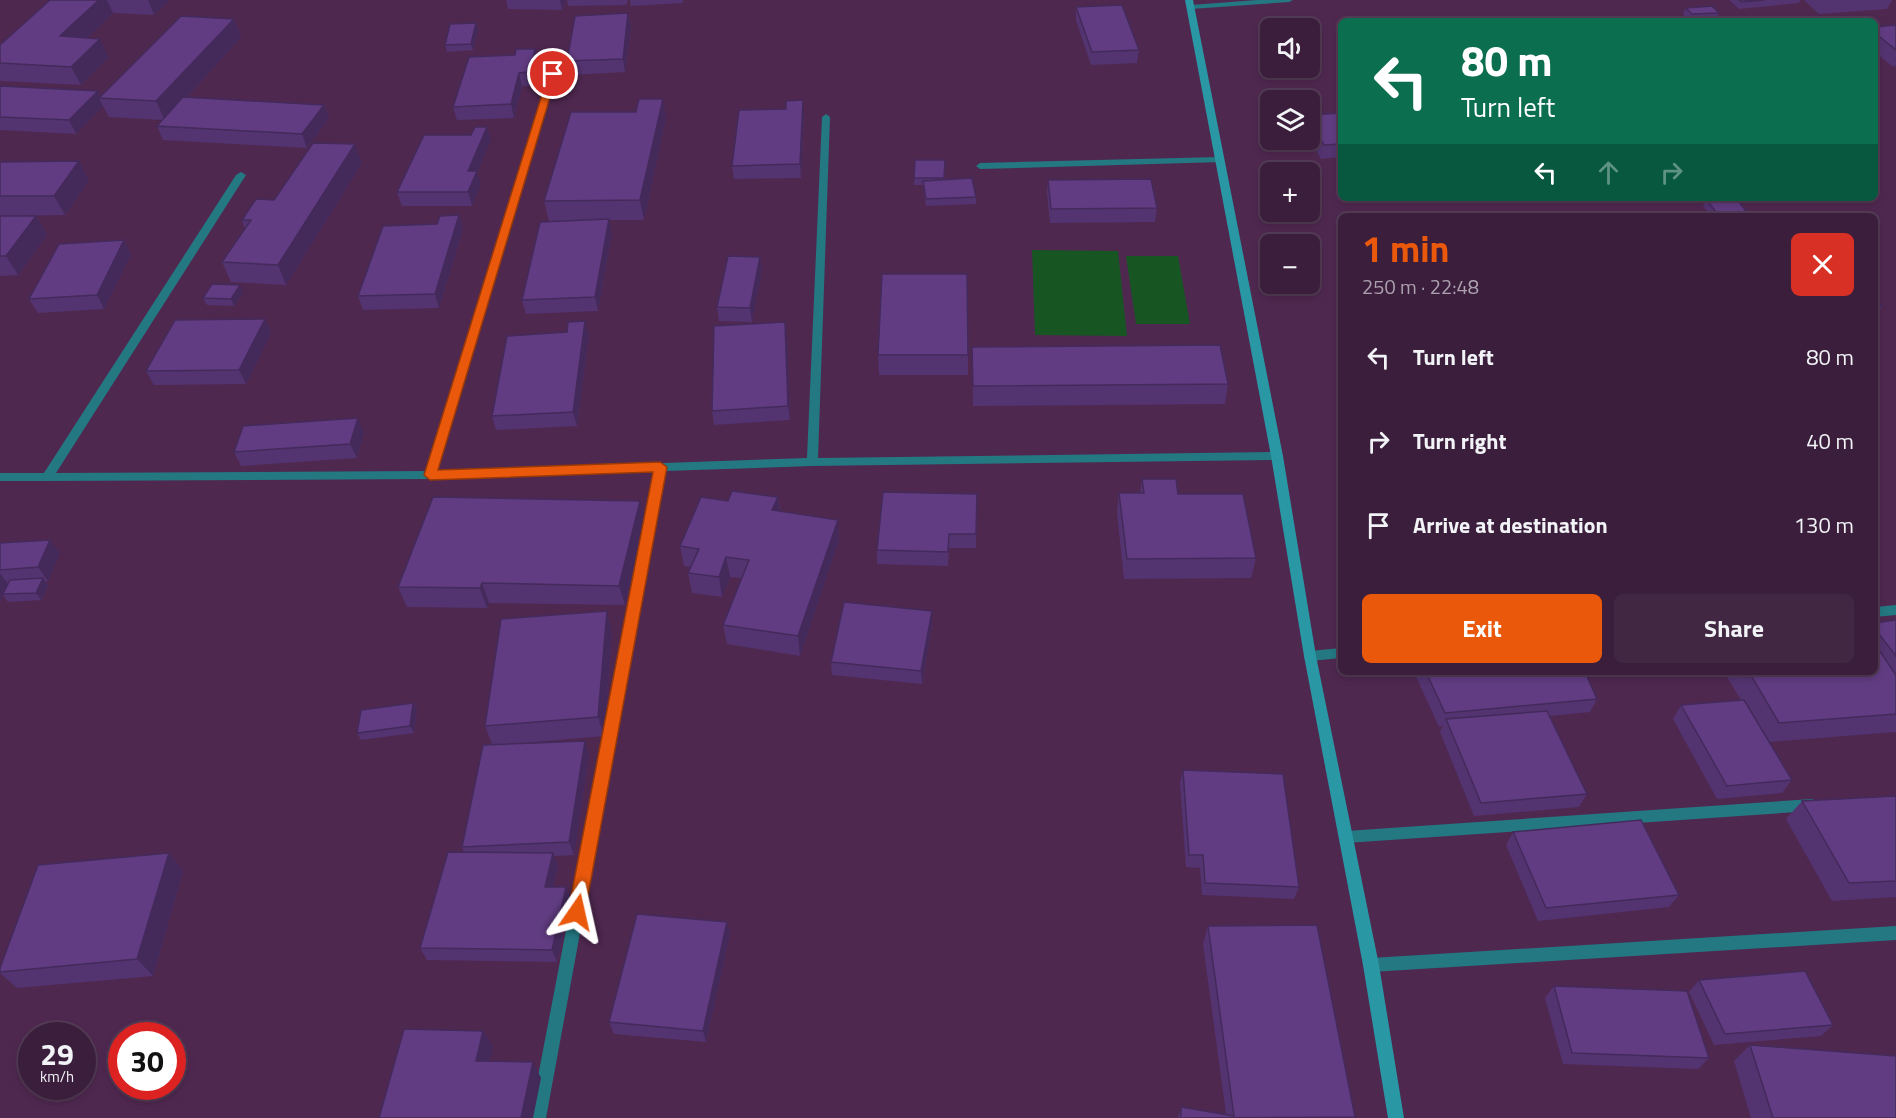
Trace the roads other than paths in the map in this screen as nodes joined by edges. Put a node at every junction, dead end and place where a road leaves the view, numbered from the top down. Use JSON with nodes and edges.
{"nodes":[{"id":1,"x":1290,"y":0,"type":"edge"},
{"id":2,"x":1190,"y":3,"type":"edge"},
{"id":3,"x":553,"y":74,"type":"dead end"},
{"id":4,"x":826,"y":117,"type":"dead end"},
{"id":5,"x":1219,"y":160,"type":"junction"},
{"id":6,"x":980,"y":166,"type":"dead end"},
{"id":7,"x":241,"y":175,"type":"dead end"},
{"id":8,"x":1277,"y":456,"type":"junction"},
{"id":9,"x":812,"y":462,"type":"junction"},
{"id":10,"x":660,"y":467,"type":"junction"},
{"id":11,"x":430,"y":475,"type":"junction"},
{"id":12,"x":0,"y":477,"type":"edge"},
{"id":13,"x":47,"y":477,"type":"junction"},
{"id":14,"x":1896,"y":610,"type":"edge"},
{"id":15,"x":1878,"y":612,"type":"edge"},
{"id":16,"x":1338,"y":653,"type":"edge"},
{"id":17,"x":1310,"y":656,"type":"junction"},
{"id":18,"x":1824,"y":804,"type":"edge"},
{"id":19,"x":1346,"y":837,"type":"junction"},
{"id":20,"x":1896,"y":933,"type":"edge"},
{"id":21,"x":1371,"y":965,"type":"junction"},
{"id":22,"x":538,"y":1118,"type":"edge"},
{"id":23,"x":1396,"y":1118,"type":"edge"}],
"edges":[{"from":1,"to":2,"type":"street"},
{"from":2,"to":5,"type":"main road"},
{"from":3,"to":11,"type":"street"},
{"from":4,"to":9,"type":"street"},
{"from":5,"to":6,"type":"street"},
{"from":5,"to":8,"type":"main road"},
{"from":7,"to":13,"type":"street"},
{"from":8,"to":9,"type":"street"},
{"from":8,"to":17,"type":"main road"},
{"from":9,"to":10,"type":"street"},
{"from":10,"to":11,"type":"street"},
{"from":10,"to":22,"type":"street"},
{"from":11,"to":13,"type":"street"},
{"from":12,"to":13,"type":"street"},
{"from":14,"to":15,"type":"street"},
{"from":16,"to":17,"type":"street"},
{"from":17,"to":19,"type":"main road"},
{"from":18,"to":19,"type":"street"},
{"from":19,"to":21,"type":"main road"},
{"from":20,"to":21,"type":"street"},
{"from":21,"to":23,"type":"main road"}]}
